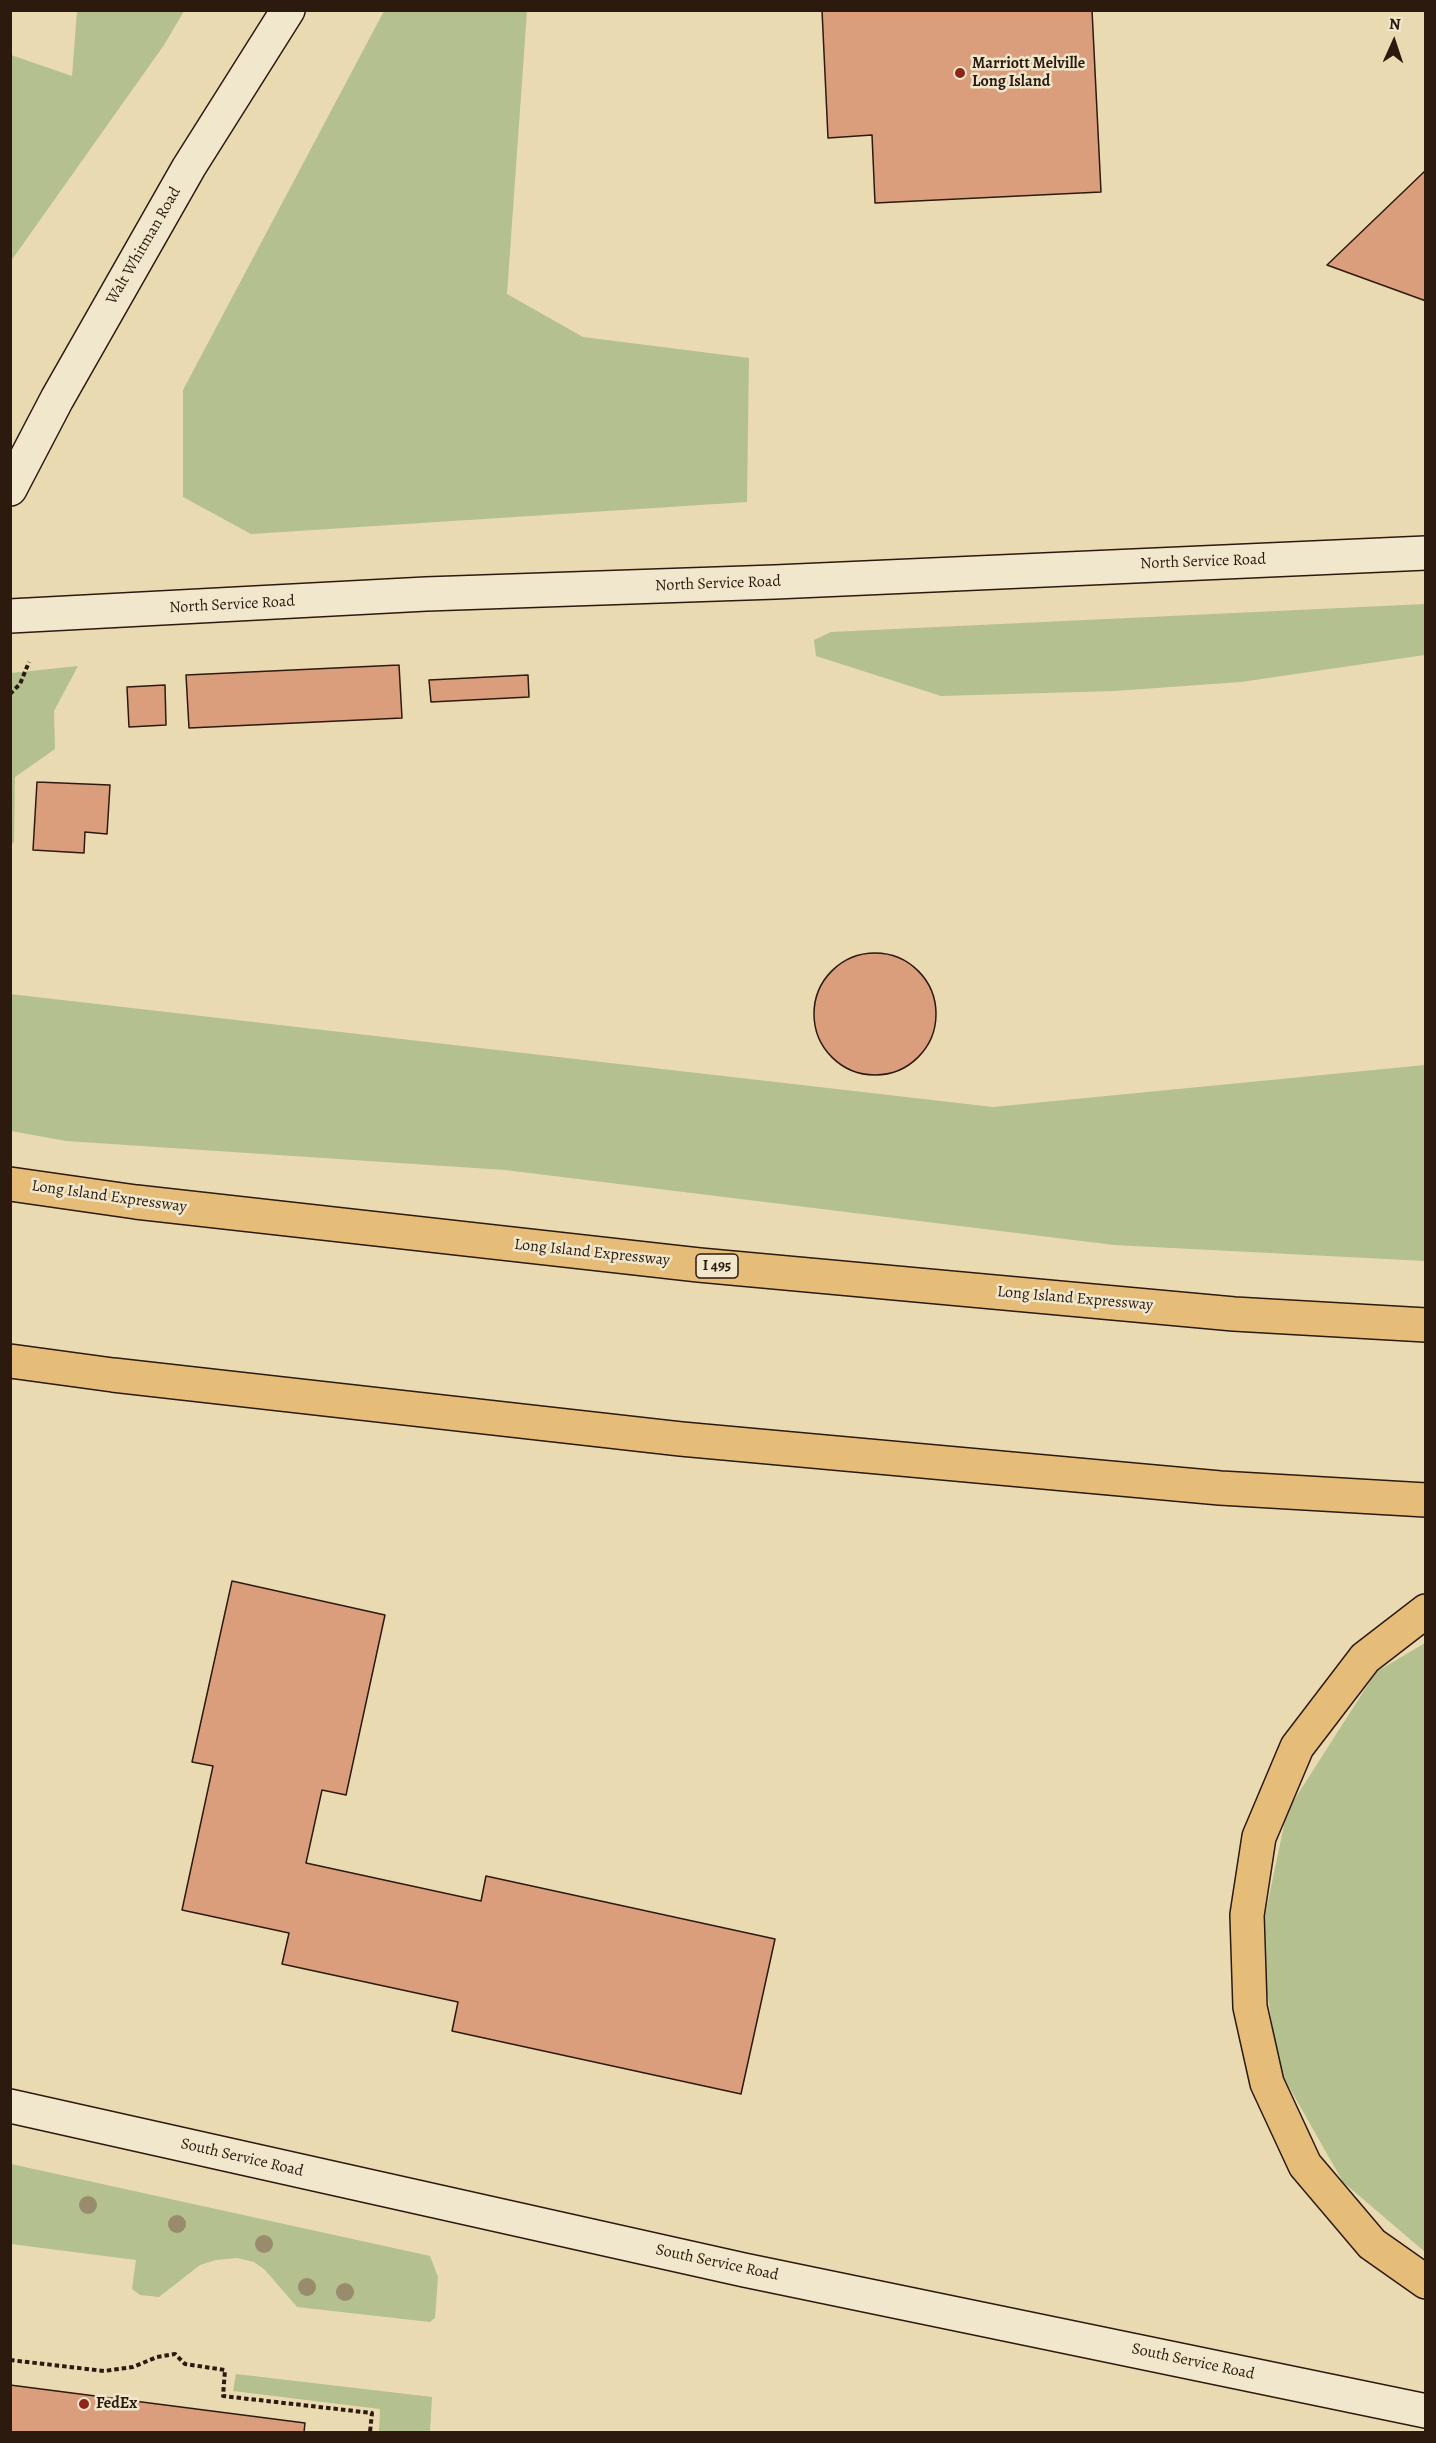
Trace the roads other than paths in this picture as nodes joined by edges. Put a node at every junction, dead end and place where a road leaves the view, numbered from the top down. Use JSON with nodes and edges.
{"nodes":[{"id":1,"x":288,"y":10,"type":"edge"},
{"id":2,"x":10,"y":489,"type":"edge"},
{"id":3,"x":1425,"y":553,"type":"edge"},
{"id":4,"x":10,"y":616,"type":"edge"},
{"id":5,"x":10,"y":1184,"type":"edge"},
{"id":6,"x":1425,"y":1325,"type":"edge"},
{"id":7,"x":10,"y":1361,"type":"edge"},
{"id":8,"x":1425,"y":1500,"type":"edge"},
{"id":9,"x":1425,"y":1611,"type":"edge"},
{"id":10,"x":10,"y":2106,"type":"edge"},
{"id":11,"x":1425,"y":2282,"type":"edge"},
{"id":12,"x":1425,"y":2411,"type":"edge"}],
"edges":[{"from":1,"to":2,"type":"main road","name":"Walt Whitman Road"},
{"from":3,"to":4,"type":"main road","name":"North Service Road"},
{"from":5,"to":6,"type":"highway","name":"Long Island Expressway","number":"I 495"},
{"from":7,"to":8,"type":"highway"},
{"from":9,"to":11,"type":"highway"},
{"from":10,"to":12,"type":"main road","name":"South Service Road"}]}
